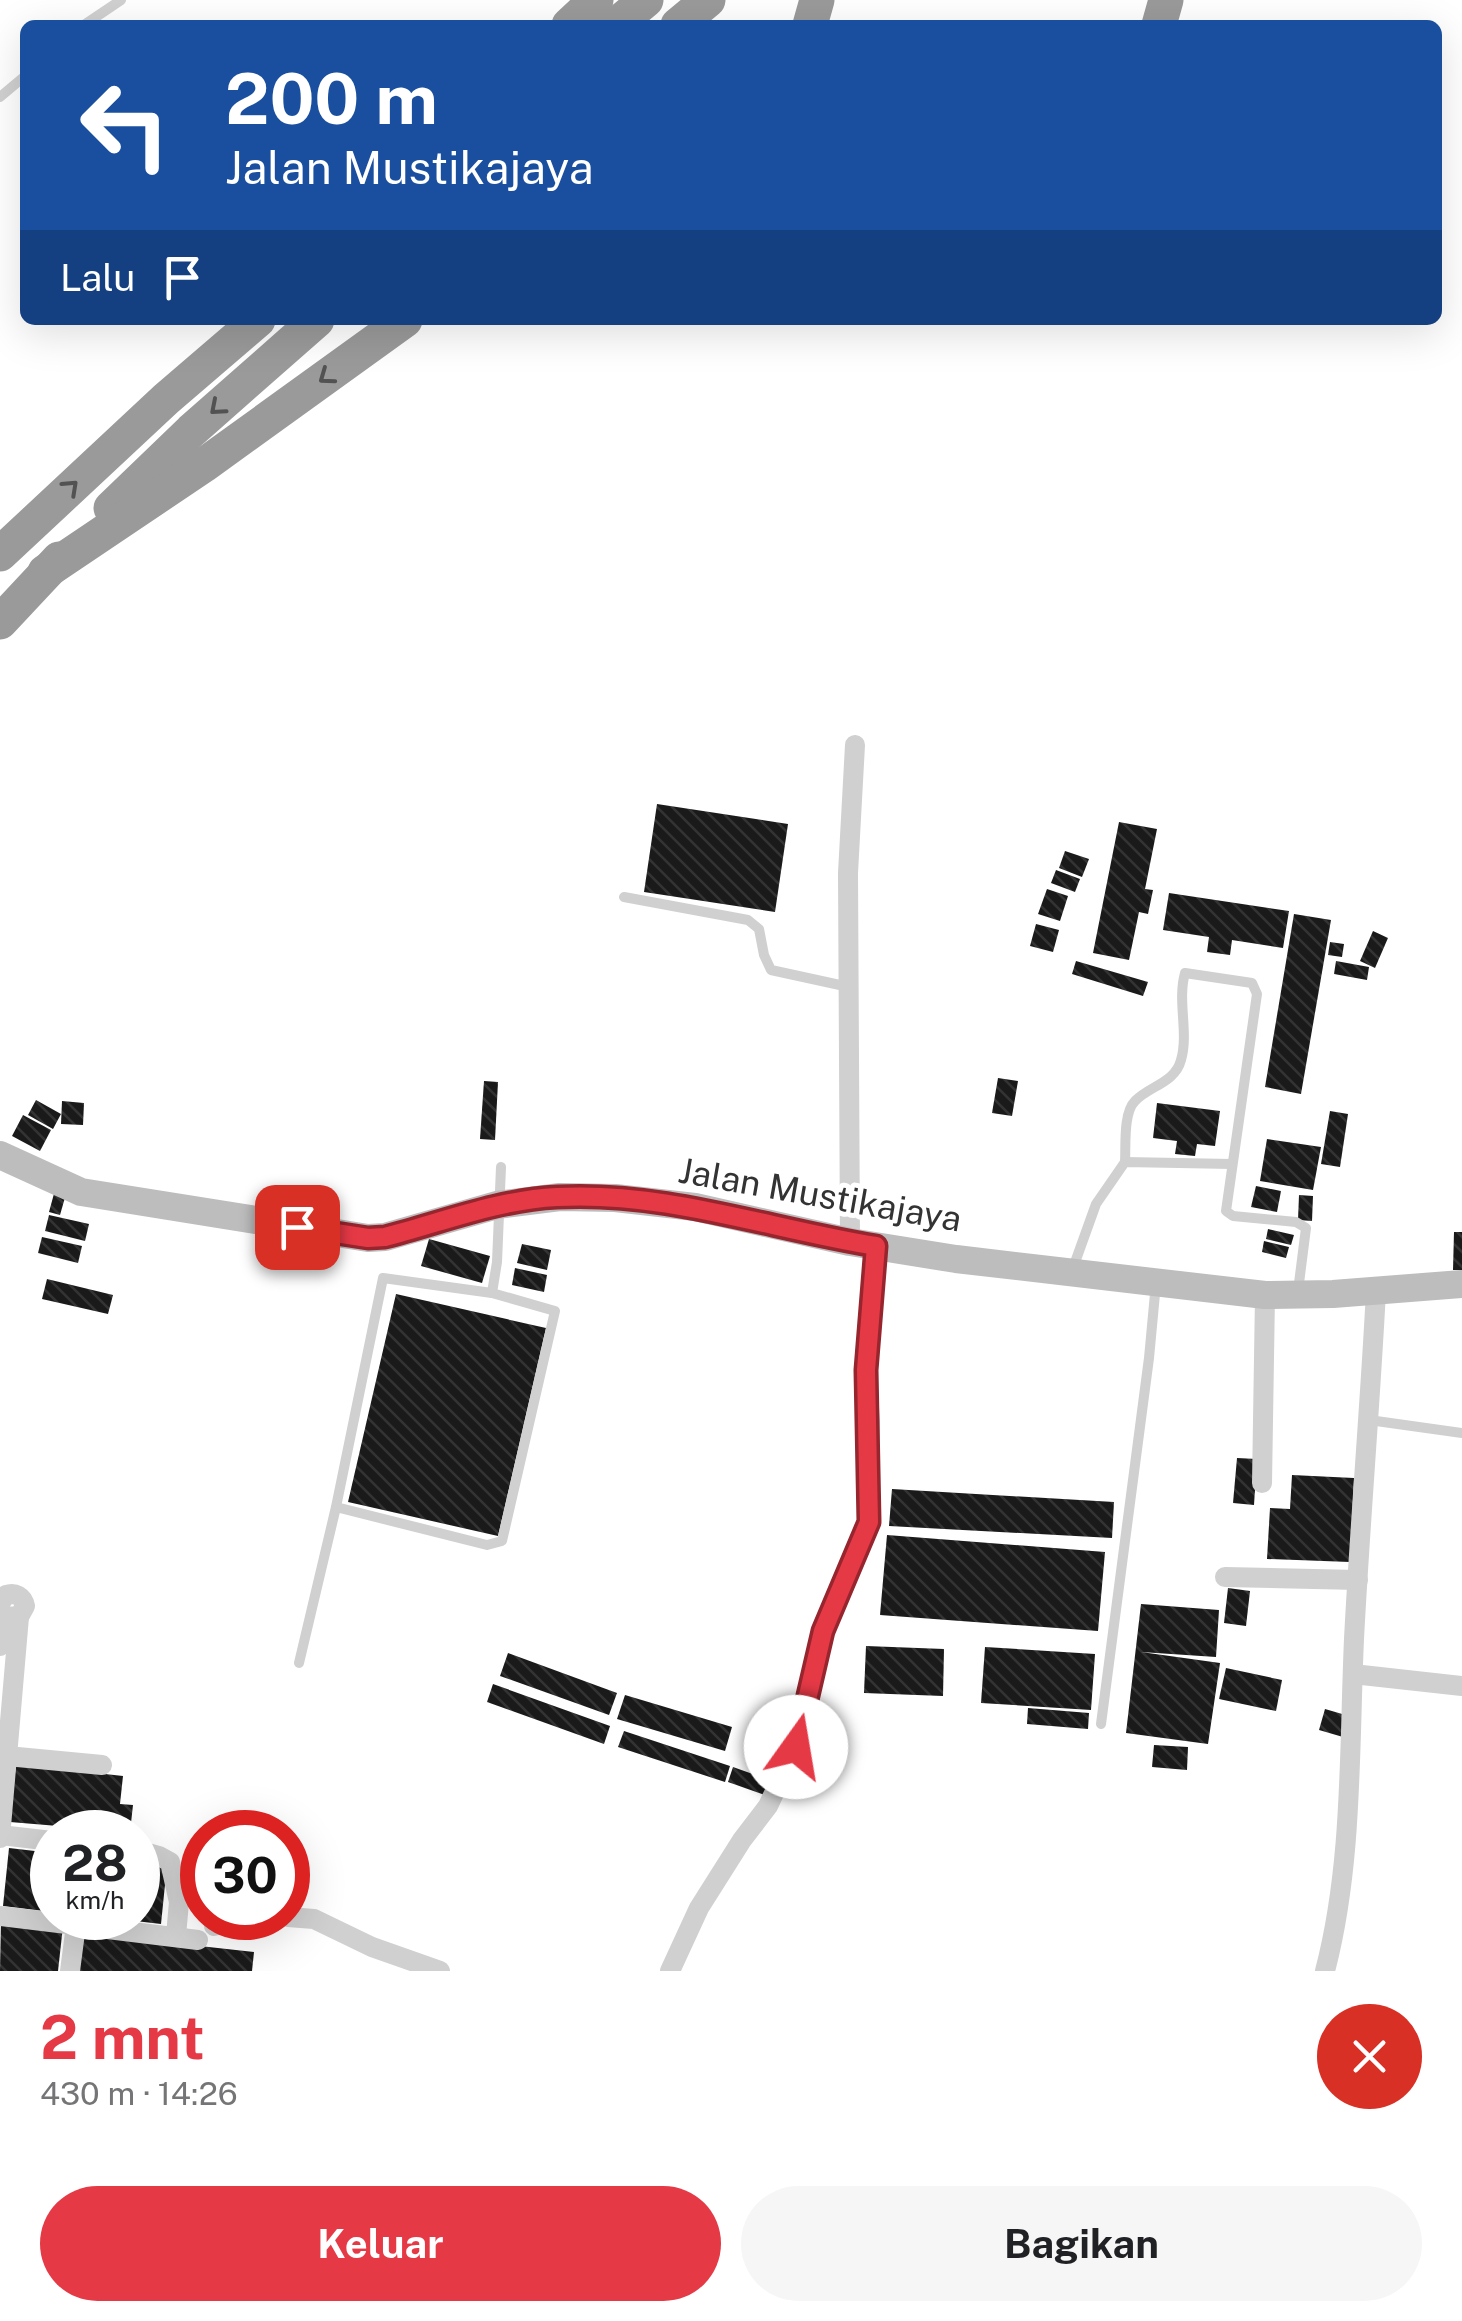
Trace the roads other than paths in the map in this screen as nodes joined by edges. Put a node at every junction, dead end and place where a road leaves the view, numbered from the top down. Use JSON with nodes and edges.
{"nodes":[{"id":1,"x":121,"y":0,"type":"edge"},
{"id":2,"x":596,"y":0,"type":"edge"},
{"id":3,"x":646,"y":0,"type":"edge"},
{"id":4,"x":708,"y":0,"type":"edge"},
{"id":5,"x":91,"y":20,"type":"edge"},
{"id":6,"x":575,"y":20,"type":"edge"},
{"id":7,"x":622,"y":20,"type":"edge"},
{"id":8,"x":684,"y":20,"type":"edge"},
{"id":9,"x":20,"y":80,"type":"edge"},
{"id":10,"x":0,"y":97,"type":"edge"},
{"id":11,"x":252,"y":325,"type":"edge"},
{"id":12,"x":311,"y":325,"type":"edge"},
{"id":13,"x":399,"y":325,"type":"edge"},
{"id":14,"x":0,"y":554,"type":"edge"},
{"id":15,"x":45,"y":572,"type":"junction"},
{"id":16,"x":0,"y":622,"type":"edge"},
{"id":17,"x":855,"y":745,"type":"dead end"},
{"id":18,"x":624,"y":898,"type":"dead end"},
{"id":19,"x":850,"y":987,"type":"junction"},
{"id":20,"x":1125,"y":1162,"type":"junction"},
{"id":21,"x":3,"y":1163,"type":"edge"},
{"id":22,"x":1232,"y":1164,"type":"junction"},
{"id":23,"x":501,"y":1167,"type":"dead end"},
{"id":24,"x":497,"y":1205,"type":"junction"},
{"id":25,"x":863,"y":1244,"type":"junction"},
{"id":26,"x":1071,"y":1274,"type":"junction"},
{"id":27,"x":1156,"y":1282,"type":"junction"},
{"id":28,"x":1462,"y":1284,"type":"edge"},
{"id":29,"x":1376,"y":1291,"type":"junction"},
{"id":30,"x":492,"y":1293,"type":"junction"},
{"id":31,"x":1265,"y":1295,"type":"junction"},
{"id":32,"x":1298,"y":1296,"type":"junction"},
{"id":33,"x":1369,"y":1420,"type":"junction"},
{"id":34,"x":1462,"y":1433,"type":"edge"},
{"id":35,"x":1262,"y":1483,"type":"dead end"},
{"id":36,"x":336,"y":1507,"type":"junction"},
{"id":37,"x":1226,"y":1577,"type":"dead end"},
{"id":38,"x":1358,"y":1580,"type":"junction"},
{"id":39,"x":5,"y":1603,"type":"edge"},
{"id":40,"x":0,"y":1646,"type":"edge"},
{"id":41,"x":299,"y":1663,"type":"dead end"},
{"id":42,"x":1353,"y":1674,"type":"junction"},
{"id":43,"x":1462,"y":1686,"type":"edge"},
{"id":44,"x":1101,"y":1724,"type":"dead end"},
{"id":45,"x":8,"y":1756,"type":"junction"},
{"id":46,"x":102,"y":1765,"type":"dead end"},
{"id":47,"x":0,"y":1837,"type":"edge"},
{"id":48,"x":30,"y":1839,"type":"edge"},
{"id":49,"x":160,"y":1857,"type":"edge"},
{"id":50,"x":0,"y":1916,"type":"edge"},
{"id":51,"x":310,"y":1918,"type":"edge"},
{"id":52,"x":30,"y":1919,"type":"edge"},
{"id":53,"x":160,"y":1934,"type":"edge"},
{"id":54,"x":176,"y":1936,"type":"junction"},
{"id":55,"x":180,"y":1936,"type":"edge"},
{"id":56,"x":74,"y":1940,"type":"edge"},
{"id":57,"x":70,"y":1971,"type":"edge"},
{"id":58,"x":440,"y":1971,"type":"edge"},
{"id":59,"x":670,"y":1971,"type":"edge"},
{"id":60,"x":1326,"y":1971,"type":"edge"}],
"edges":[{"from":1,"to":5,"type":"lane"},
{"from":2,"to":6,"type":"highway"},
{"from":3,"to":7,"type":"highway"},
{"from":4,"to":8,"type":"highway"},
{"from":9,"to":10,"type":"lane"},
{"from":14,"to":11,"type":"highway","one_way":true},
{"from":12,"to":15,"type":"highway","one_way":true},
{"from":13,"to":15,"type":"highway","one_way":true},
{"from":15,"to":16,"type":"highway"},
{"from":17,"to":19,"type":"street"},
{"from":18,"to":19,"type":"lane"},
{"from":19,"to":25,"type":"street"},
{"from":20,"to":22,"type":"lane"},
{"from":20,"to":22,"type":"lane"},
{"from":20,"to":26,"type":"lane"},
{"from":21,"to":24,"type":"street","name":"Jalan Mustikajaya"},
{"from":22,"to":32,"type":"lane"},
{"from":23,"to":24,"type":"lane"},
{"from":24,"to":25,"type":"street","name":"Jalan Mustikajaya"},
{"from":24,"to":30,"type":"lane"},
{"from":25,"to":26,"type":"street","name":"Jalan Mustikajaya"},
{"from":25,"to":59,"type":"street"},
{"from":26,"to":27,"type":"street","name":"Jalan Mustikajaya"},
{"from":27,"to":31,"type":"street","name":"Jalan Mustikajaya"},
{"from":27,"to":44,"type":"lane"},
{"from":28,"to":29,"type":"street","name":"Jalan Mustikajaya"},
{"from":29,"to":32,"type":"street","name":"Jalan Mustikajaya"},
{"from":29,"to":33,"type":"street"},
{"from":30,"to":36,"type":"lane"},
{"from":30,"to":36,"type":"lane"},
{"from":31,"to":32,"type":"street","name":"Jalan Mustikajaya"},
{"from":31,"to":35,"type":"street"},
{"from":33,"to":34,"type":"lane"},
{"from":33,"to":38,"type":"street"},
{"from":36,"to":41,"type":"lane"},
{"from":37,"to":38,"type":"street"},
{"from":38,"to":42,"type":"street"},
{"from":39,"to":40,"type":"street"},
{"from":39,"to":45,"type":"street"},
{"from":42,"to":43,"type":"street"},
{"from":42,"to":60,"type":"street"},
{"from":45,"to":46,"type":"street"},
{"from":45,"to":47,"type":"street"},
{"from":47,"to":48,"type":"street"},
{"from":49,"to":54,"type":"street"},
{"from":50,"to":52,"type":"street"},
{"from":51,"to":58,"type":"street"},
{"from":53,"to":54,"type":"street"},
{"from":54,"to":55,"type":"street"},
{"from":56,"to":57,"type":"street"}]}
